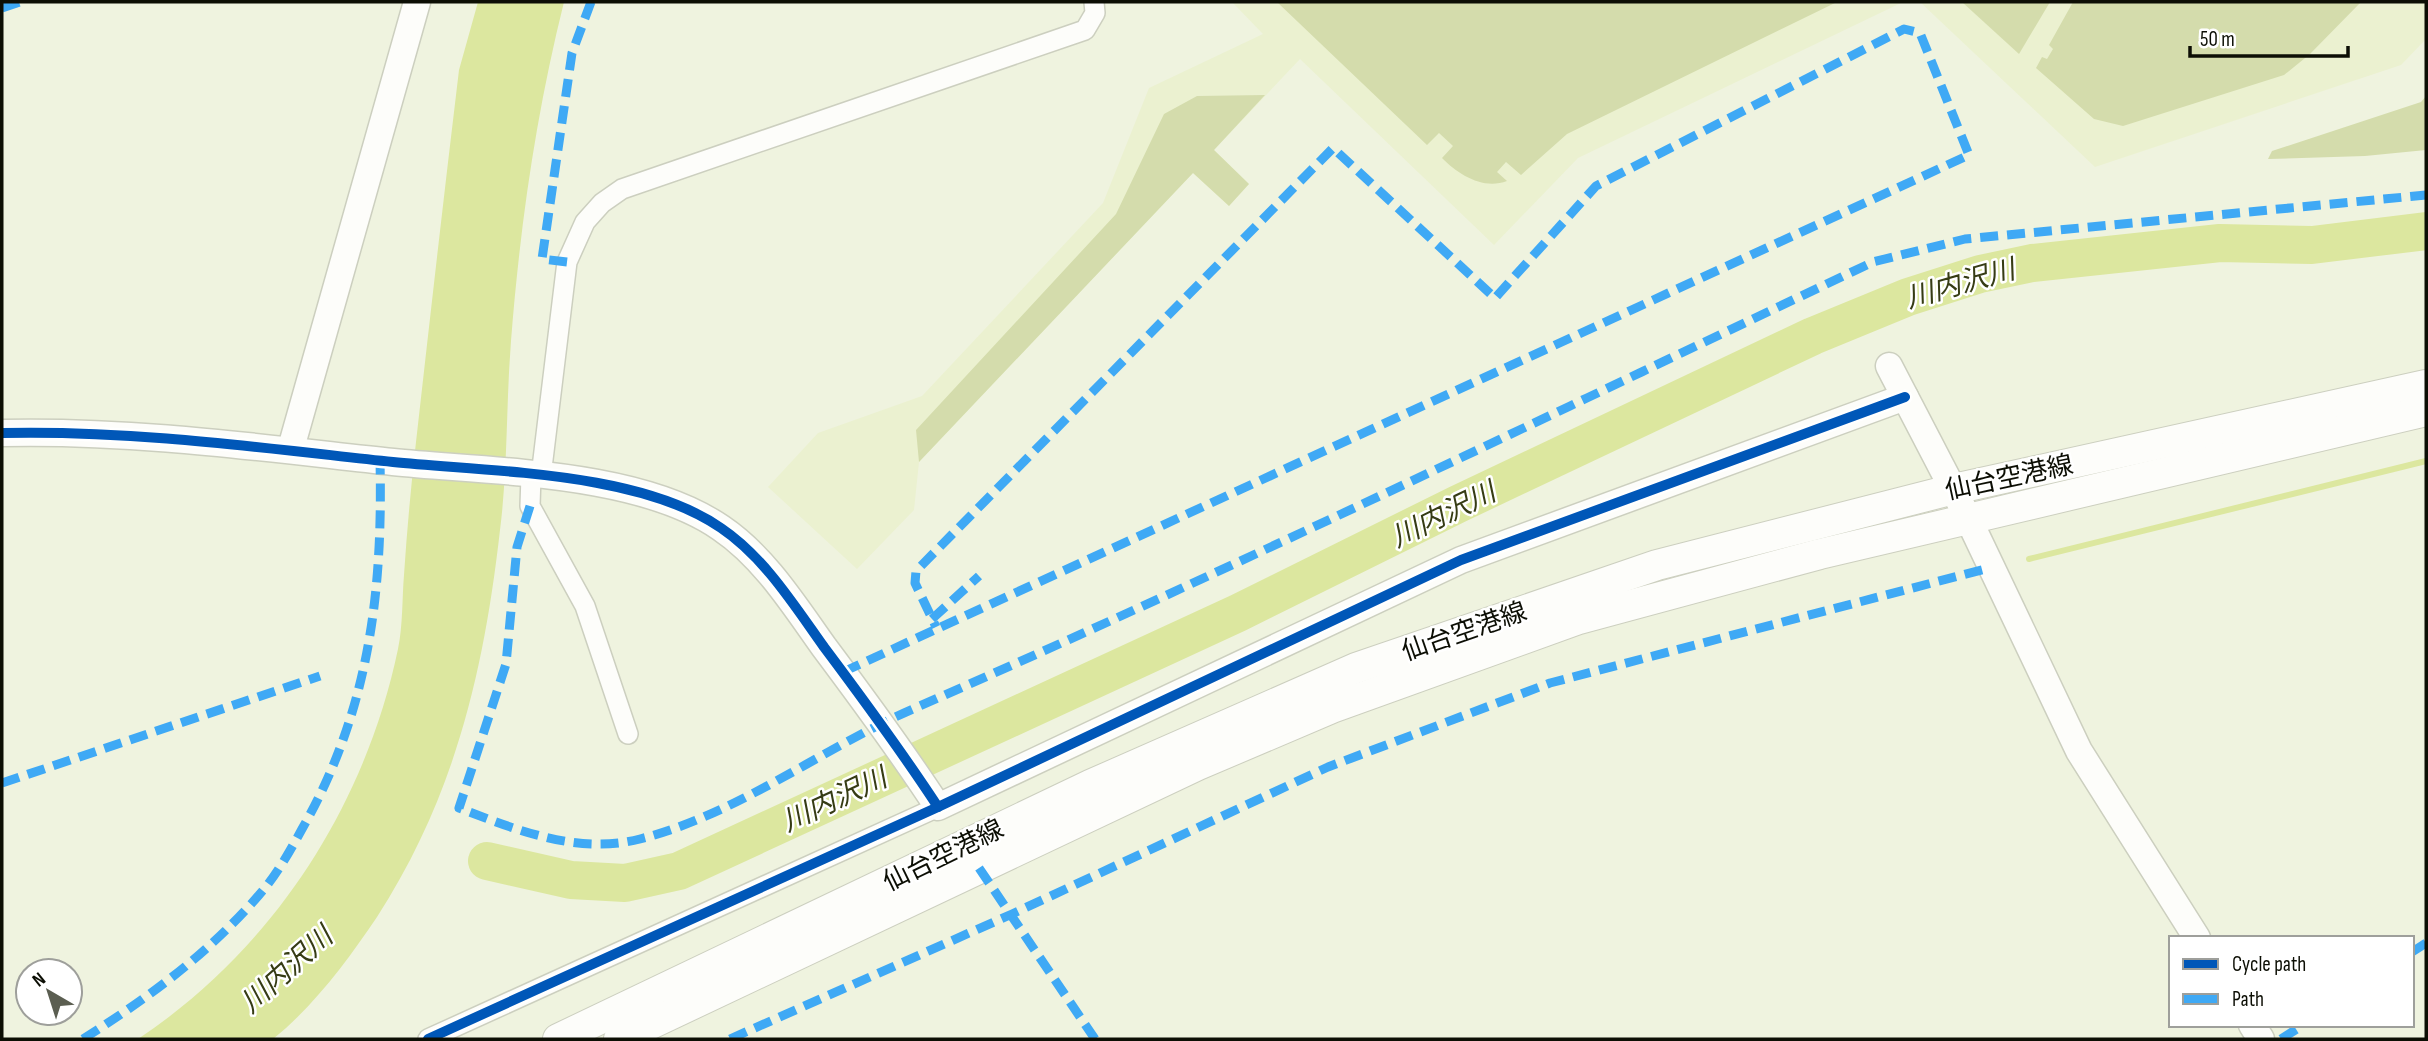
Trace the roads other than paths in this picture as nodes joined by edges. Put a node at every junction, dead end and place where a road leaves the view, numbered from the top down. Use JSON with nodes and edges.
{"nodes":[{"id":1,"x":417,"y":2,"type":"edge"},
{"id":2,"x":1094,"y":2,"type":"edge"},
{"id":3,"x":1889,"y":366,"type":"dead end"},
{"id":4,"x":2426,"y":385,"type":"edge"},
{"id":5,"x":1905,"y":397,"type":"junction"},
{"id":6,"x":2426,"y":411,"type":"edge"},
{"id":7,"x":2,"y":433,"type":"edge"},
{"id":8,"x":291,"y":448,"type":"junction"},
{"id":9,"x":531,"y":475,"type":"junction"},
{"id":10,"x":1954,"y":489,"type":"junction"},
{"id":11,"x":1968,"y":518,"type":"junction"},
{"id":12,"x":628,"y":734,"type":"dead end"},
{"id":13,"x":933,"y":800,"type":"junction"},
{"id":14,"x":2196,"y":936,"type":"edge"},
{"id":15,"x":428,"y":1039,"type":"edge"},
{"id":16,"x":558,"y":1039,"type":"edge"},
{"id":17,"x":620,"y":1039,"type":"edge"}],
"edges":[{"from":1,"to":8,"type":"street"},
{"from":2,"to":9,"type":"street"},
{"from":3,"to":5,"type":"street"},
{"from":4,"to":10,"type":"main road","name":"仙台空港線"},
{"from":5,"to":10,"type":"street"},
{"from":5,"to":13,"type":"street"},
{"from":6,"to":11,"type":"main road","name":"仙台空港線"},
{"from":7,"to":8,"type":"street"},
{"from":8,"to":9,"type":"street"},
{"from":9,"to":12,"type":"street"},
{"from":9,"to":13,"type":"street"},
{"from":10,"to":11,"type":"street"},
{"from":10,"to":16,"type":"main road","name":"仙台空港線"},
{"from":11,"to":14,"type":"street"},
{"from":11,"to":17,"type":"main road","name":"仙台空港線"},
{"from":13,"to":15,"type":"street"}]}
